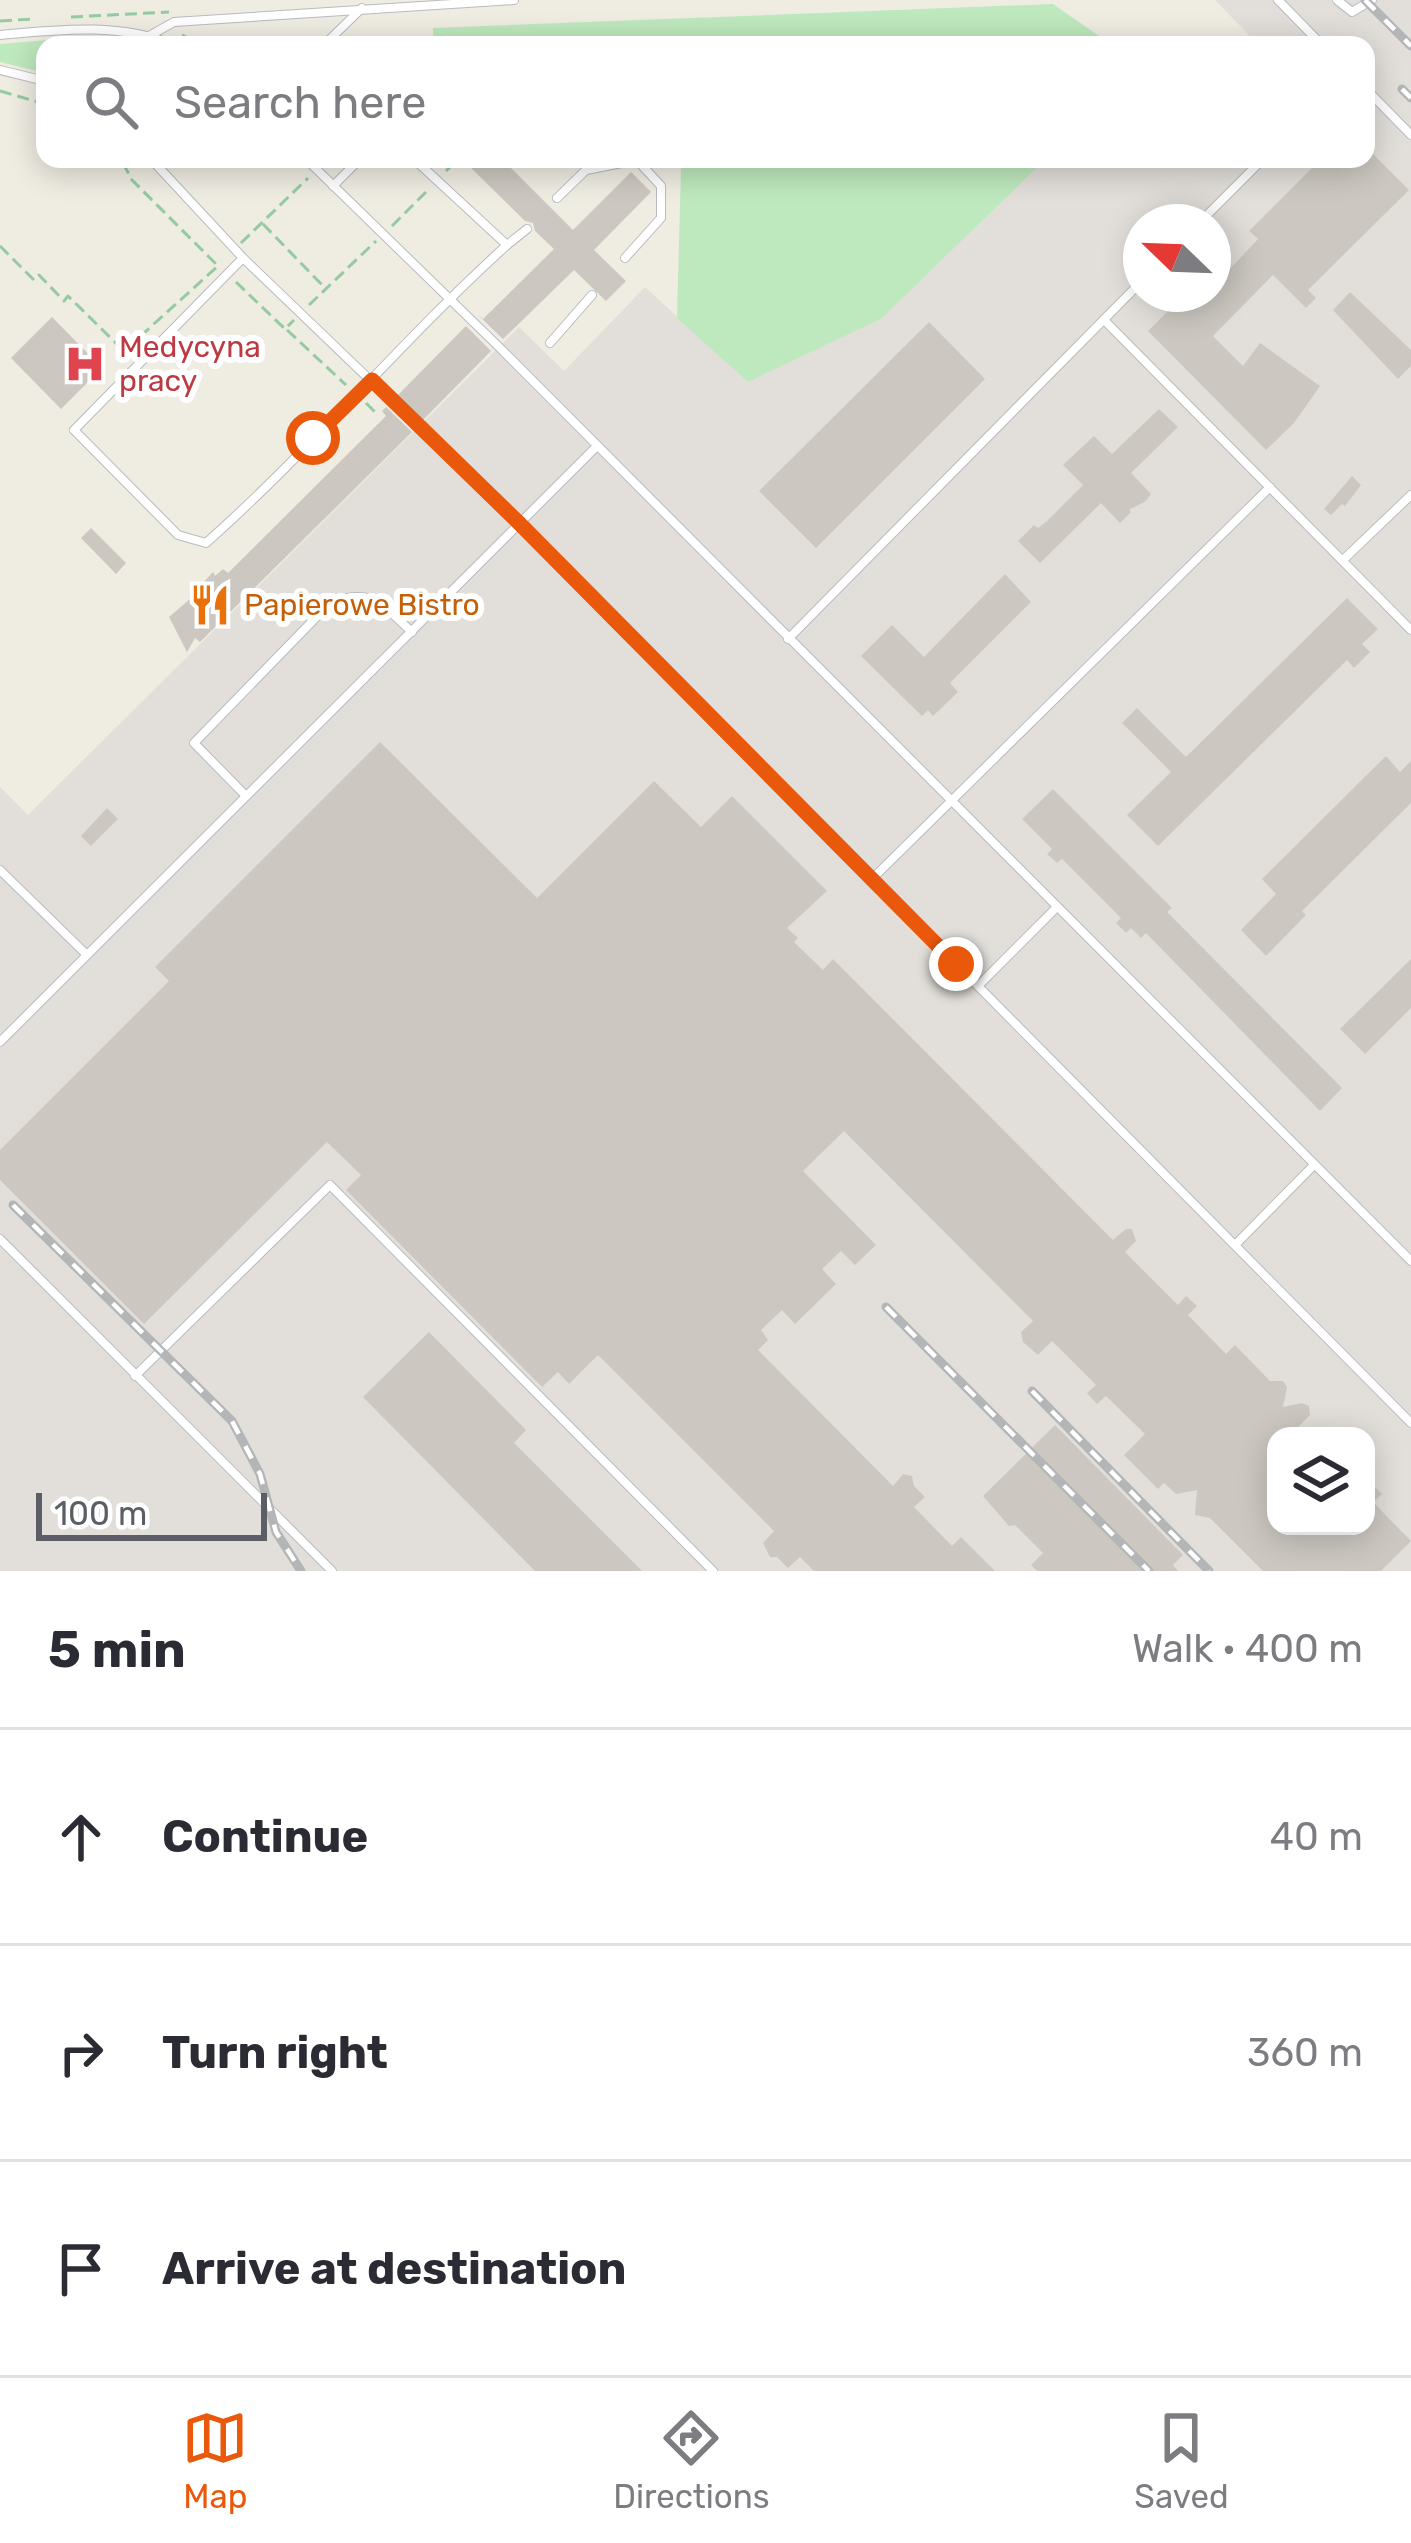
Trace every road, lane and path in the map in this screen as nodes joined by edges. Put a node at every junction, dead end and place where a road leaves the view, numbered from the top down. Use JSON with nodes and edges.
{"nodes":[{"id":1,"x":514,"y":0,"type":"edge"},
{"id":2,"x":1278,"y":0,"type":"edge"},
{"id":3,"x":1337,"y":0,"type":"edge"},
{"id":4,"x":1372,"y":0,"type":"edge"},
{"id":5,"x":363,"y":7,"type":"junction"},
{"id":6,"x":0,"y":35,"type":"edge"},
{"id":7,"x":114,"y":36,"type":"edge"},
{"id":8,"x":153,"y":36,"type":"edge"},
{"id":9,"x":333,"y":36,"type":"edge"},
{"id":10,"x":1313,"y":36,"type":"edge"},
{"id":11,"x":0,"y":70,"type":"edge"},
{"id":12,"x":36,"y":79,"type":"edge"},
{"id":13,"x":0,"y":92,"type":"edge"},
{"id":14,"x":1375,"y":98,"type":"edge"},
{"id":15,"x":36,"y":102,"type":"edge"},
{"id":16,"x":1411,"y":135,"type":"edge"},
{"id":17,"x":126,"y":168,"type":"edge"},
{"id":18,"x":159,"y":168,"type":"edge"},
{"id":19,"x":350,"y":168,"type":"edge"},
{"id":20,"x":423,"y":168,"type":"edge"},
{"id":21,"x":449,"y":168,"type":"edge"},
{"id":22,"x":596,"y":168,"type":"edge"},
{"id":23,"x":645,"y":168,"type":"edge"},
{"id":24,"x":1254,"y":168,"type":"edge"},
{"id":25,"x":317,"y":170,"type":"joint"},
{"id":26,"x":437,"y":181,"type":"junction"},
{"id":27,"x":333,"y":186,"type":"junction"},
{"id":28,"x":557,"y":198,"type":"dead end"},
{"id":29,"x":1219,"y":204,"type":"edge"},
{"id":30,"x":262,"y":223,"type":"junction"},
{"id":31,"x":527,"y":229,"type":"dead end"},
{"id":32,"x":383,"y":234,"type":"junction"},
{"id":33,"x":507,"y":245,"type":"junction"},
{"id":34,"x":0,"y":246,"type":"edge"},
{"id":35,"x":235,"y":249,"type":"junction"},
{"id":36,"x":243,"y":258,"type":"junction"},
{"id":37,"x":626,"y":258,"type":"dead end"},
{"id":38,"x":218,"y":266,"type":"junction"},
{"id":39,"x":228,"y":275,"type":"junction"},
{"id":40,"x":326,"y":289,"type":"junction"},
{"id":41,"x":592,"y":295,"type":"dead end"},
{"id":42,"x":448,"y":297,"type":"junction"},
{"id":43,"x":1123,"y":300,"type":"edge"},
{"id":44,"x":300,"y":314,"type":"junction"},
{"id":45,"x":1104,"y":320,"type":"junction"},
{"id":46,"x":285,"y":329,"type":"junction"},
{"id":47,"x":550,"y":343,"type":"dead end"},
{"id":48,"x":372,"y":380,"type":"junction"},
{"id":49,"x":357,"y":395,"type":"junction"},
{"id":50,"x":376,"y":413,"type":"dead end"},
{"id":51,"x":597,"y":446,"type":"junction"},
{"id":52,"x":1270,"y":487,"type":"junction"},
{"id":53,"x":1411,"y":495,"type":"edge"},
{"id":54,"x":519,"y":523,"type":"junction"},
{"id":55,"x":1342,"y":560,"type":"junction"},
{"id":56,"x":1411,"y":630,"type":"edge"},
{"id":57,"x":412,"y":632,"type":"junction"},
{"id":58,"x":788,"y":639,"type":"junction"},
{"id":59,"x":246,"y":796,"type":"junction"},
{"id":60,"x":950,"y":801,"type":"junction"},
{"id":61,"x":0,"y":870,"type":"edge"},
{"id":62,"x":872,"y":879,"type":"junction"},
{"id":63,"x":1057,"y":907,"type":"junction"},
{"id":64,"x":87,"y":955,"type":"junction"},
{"id":65,"x":978,"y":986,"type":"junction"},
{"id":66,"x":0,"y":1042,"type":"edge"},
{"id":67,"x":1315,"y":1165,"type":"junction"},
{"id":68,"x":0,"y":1238,"type":"edge"},
{"id":69,"x":1235,"y":1245,"type":"junction"},
{"id":70,"x":1411,"y":1261,"type":"edge"},
{"id":71,"x":135,"y":1376,"type":"junction"},
{"id":72,"x":1408,"y":1415,"type":"edge"},
{"id":73,"x":332,"y":1571,"type":"edge"},
{"id":74,"x":713,"y":1571,"type":"edge"}],
"edges":[{"from":1,"to":5,"type":"lane"},
{"from":2,"to":10,"type":"lane"},
{"from":3,"to":4,"type":"lane"},
{"from":5,"to":8,"type":"lane"},
{"from":5,"to":9,"type":"lane"},
{"from":6,"to":7,"type":"lane"},
{"from":11,"to":12,"type":"lane"},
{"from":13,"to":15,"type":"path"},
{"from":14,"to":16,"type":"lane"},
{"from":17,"to":38,"type":"path"},
{"from":18,"to":35,"type":"lane"},
{"from":19,"to":27,"type":"lane"},
{"from":20,"to":26,"type":"lane"},
{"from":21,"to":26,"type":"path"},
{"from":22,"to":28,"type":"lane"},
{"from":23,"to":37,"type":"lane"},
{"from":24,"to":29,"type":"lane"},
{"from":25,"to":27,"type":"lane"},
{"from":25,"to":30,"type":"path"},
{"from":26,"to":32,"type":"path"},
{"from":26,"to":33,"type":"lane"},
{"from":27,"to":32,"type":"lane"},
{"from":30,"to":35,"type":"path"},
{"from":30,"to":40,"type":"path"},
{"from":31,"to":33,"type":"lane"},
{"from":32,"to":40,"type":"path"},
{"from":32,"to":42,"type":"lane"},
{"from":33,"to":42,"type":"lane"},
{"from":34,"to":38,"type":"path"},
{"from":35,"to":36,"type":"lane"},
{"from":36,"to":39,"type":"lane"},
{"from":36,"to":44,"type":"lane"},
{"from":38,"to":39,"type":"path"},
{"from":39,"to":46,"type":"path"},
{"from":39,"to":49,"type":"lane"},
{"from":40,"to":44,"type":"path"},
{"from":41,"to":47,"type":"lane"},
{"from":42,"to":48,"type":"lane"},
{"from":42,"to":51,"type":"lane"},
{"from":43,"to":45,"type":"lane"},
{"from":44,"to":46,"type":"path"},
{"from":44,"to":48,"type":"lane"},
{"from":45,"to":52,"type":"lane"},
{"from":45,"to":58,"type":"lane"},
{"from":46,"to":49,"type":"path"},
{"from":48,"to":49,"type":"lane"},
{"from":48,"to":54,"type":"lane"},
{"from":49,"to":50,"type":"path"},
{"from":51,"to":54,"type":"lane"},
{"from":51,"to":58,"type":"lane"},
{"from":52,"to":55,"type":"lane"},
{"from":52,"to":60,"type":"lane"},
{"from":53,"to":55,"type":"lane"},
{"from":54,"to":57,"type":"lane"},
{"from":54,"to":62,"type":"lane"},
{"from":55,"to":56,"type":"lane"},
{"from":57,"to":59,"type":"lane"},
{"from":57,"to":59,"type":"lane"},
{"from":58,"to":60,"type":"lane"},
{"from":59,"to":64,"type":"lane"},
{"from":60,"to":62,"type":"lane"},
{"from":60,"to":63,"type":"lane"},
{"from":61,"to":64,"type":"lane"},
{"from":62,"to":65,"type":"lane"},
{"from":63,"to":65,"type":"lane"},
{"from":63,"to":67,"type":"lane"},
{"from":64,"to":66,"type":"lane"},
{"from":65,"to":69,"type":"lane"},
{"from":67,"to":69,"type":"lane"},
{"from":67,"to":70,"type":"lane"},
{"from":68,"to":71,"type":"lane"},
{"from":69,"to":72,"type":"lane"},
{"from":71,"to":73,"type":"lane"},
{"from":71,"to":74,"type":"lane"}]}
